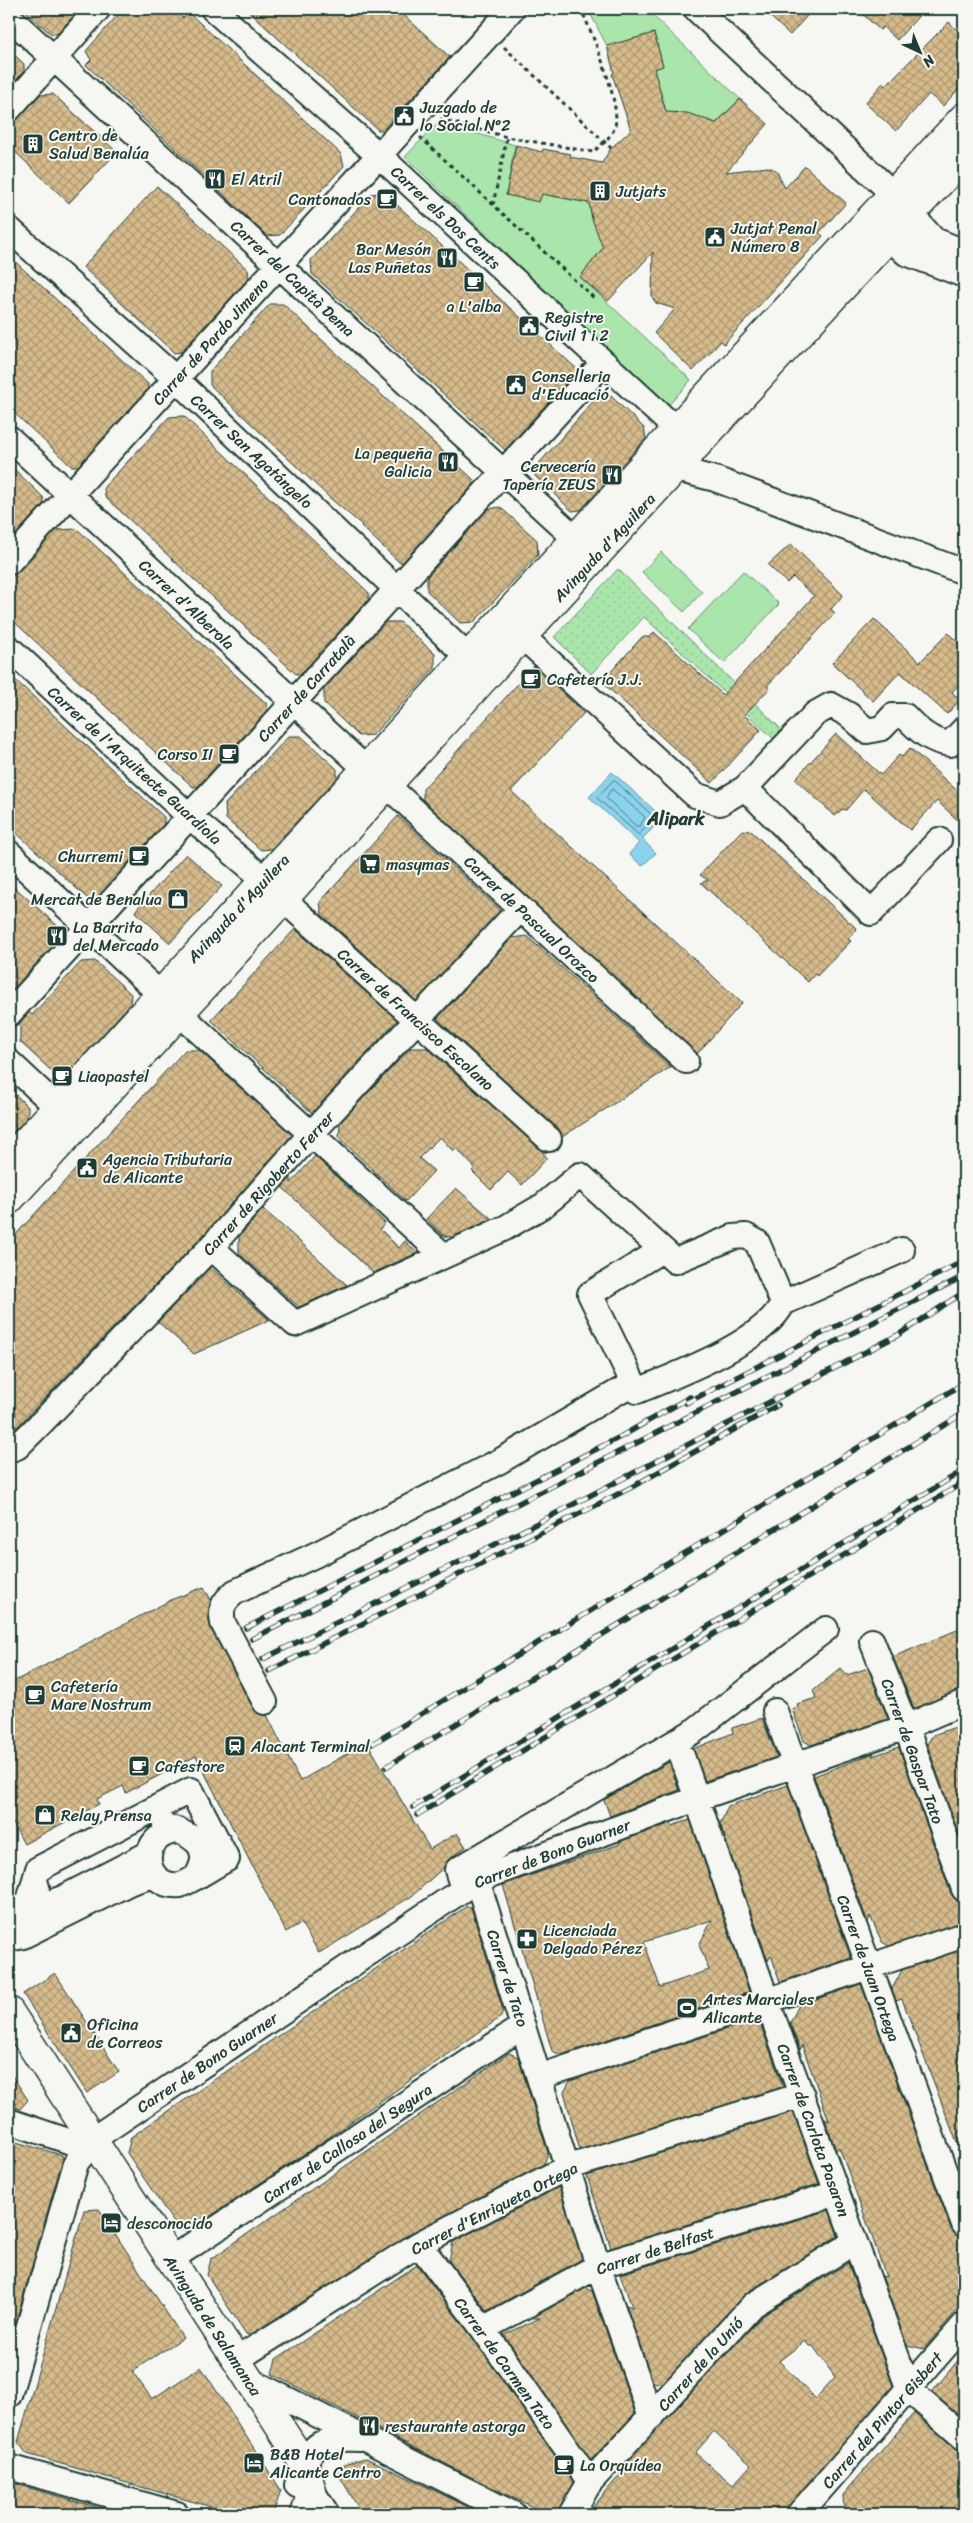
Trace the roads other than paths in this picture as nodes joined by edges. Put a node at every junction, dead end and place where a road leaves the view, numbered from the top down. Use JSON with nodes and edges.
{"nodes":[{"id":1,"x":98,"y":9,"type":"edge"},
{"id":2,"x":213,"y":9,"type":"edge"},
{"id":3,"x":512,"y":9,"type":"edge"},
{"id":4,"x":696,"y":9,"type":"edge"},
{"id":5,"x":9,"y":17,"type":"edge"},
{"id":6,"x":54,"y":58,"type":"junction"},
{"id":7,"x":9,"y":109,"type":"edge"},
{"id":8,"x":964,"y":117,"type":"edge"},
{"id":9,"x":379,"y":156,"type":"junction"},
{"id":10,"x":964,"y":157,"type":"edge"},
{"id":11,"x":892,"y":194,"type":"junction"},
{"id":12,"x":910,"y":215,"type":"junction"},
{"id":13,"x":9,"y":229,"type":"edge"},
{"id":14,"x":853,"y":236,"type":"junction"},
{"id":15,"x":889,"y":237,"type":"junction"},
{"id":16,"x":934,"y":240,"type":"junction"},
{"id":17,"x":964,"y":252,"type":"edge"},
{"id":18,"x":279,"y":264,"type":"junction"},
{"id":19,"x":964,"y":275,"type":"edge"},
{"id":20,"x":603,"y":363,"type":"junction"},
{"id":21,"x":176,"y":379,"type":"junction"},
{"id":22,"x":676,"y":429,"type":"junction"},
{"id":23,"x":9,"y":438,"type":"edge"},
{"id":24,"x":676,"y":469,"type":"junction"},
{"id":25,"x":502,"y":473,"type":"junction"},
{"id":26,"x":70,"y":495,"type":"junction"},
{"id":27,"x":576,"y":539,"type":"junction"},
{"id":28,"x":9,"y":562,"type":"edge"},
{"id":29,"x":964,"y":572,"type":"edge"},
{"id":30,"x":397,"y":588,"type":"junction"},
{"id":31,"x":489,"y":636,"type":"junction"},
{"id":32,"x":522,"y":636,"type":"junction"},
{"id":33,"x":9,"y":648,"type":"edge"},
{"id":34,"x":469,"y":658,"type":"junction"},
{"id":35,"x":292,"y":703,"type":"junction"},
{"id":36,"x":964,"y":730,"type":"edge"},
{"id":37,"x":377,"y":777,"type":"junction"},
{"id":38,"x":745,"y":788,"type":"junction"},
{"id":39,"x":189,"y":816,"type":"junction"},
{"id":40,"x":939,"y":840,"type":"dead end"},
{"id":41,"x":9,"y":853,"type":"edge"},
{"id":42,"x":264,"y":880,"type":"junction"},
{"id":43,"x":283,"y":899,"type":"junction"},
{"id":44,"x":520,"y":909,"type":"junction"},
{"id":45,"x":88,"y":927,"type":"junction"},
{"id":46,"x":160,"y":993,"type":"junction"},
{"id":47,"x":179,"y":1013,"type":"junction"},
{"id":48,"x":9,"y":1014,"type":"edge"},
{"id":49,"x":417,"y":1020,"type":"junction"},
{"id":50,"x":686,"y":1061,"type":"dead end"},
{"id":51,"x":9,"y":1062,"type":"edge"},
{"id":52,"x":57,"y":1107,"type":"junction"},
{"id":53,"x":311,"y":1134,"type":"junction"},
{"id":54,"x":549,"y":1139,"type":"dead end"},
{"id":55,"x":9,"y":1160,"type":"edge"},
{"id":56,"x":9,"y":1200,"type":"edge"},
{"id":57,"x":212,"y":1247,"type":"junction"},
{"id":58,"x":662,"y":1250,"type":"junction"},
{"id":59,"x":902,"y":1250,"type":"dead end"},
{"id":60,"x":443,"y":1255,"type":"junction"},
{"id":61,"x":783,"y":1303,"type":"junction"},
{"id":62,"x":633,"y":1383,"type":"junction"},
{"id":63,"x":9,"y":1450,"type":"edge"},
{"id":64,"x":826,"y":1629,"type":"dead end"},
{"id":65,"x":872,"y":1641,"type":"dead end"},
{"id":66,"x":265,"y":1702,"type":"dead end"},
{"id":67,"x":964,"y":1702,"type":"edge"},
{"id":68,"x":775,"y":1711,"type":"dead end"},
{"id":69,"x":906,"y":1726,"type":"junction"},
{"id":70,"x":682,"y":1756,"type":"dead end"},
{"id":71,"x":794,"y":1764,"type":"junction"},
{"id":72,"x":696,"y":1798,"type":"junction"},
{"id":73,"x":180,"y":1831,"type":"junction"},
{"id":74,"x":151,"y":1864,"type":"junction"},
{"id":75,"x":196,"y":1876,"type":"junction"},
{"id":76,"x":470,"y":1885,"type":"junction"},
{"id":77,"x":964,"y":1889,"type":"edge"},
{"id":78,"x":15,"y":1927,"type":"edge"},
{"id":79,"x":964,"y":1935,"type":"edge"},
{"id":80,"x":868,"y":1967,"type":"junction"},
{"id":81,"x":767,"y":2001,"type":"junction"},
{"id":82,"x":9,"y":2011,"type":"edge"},
{"id":83,"x":523,"y":2026,"type":"junction"},
{"id":84,"x":9,"y":2040,"type":"edge"},
{"id":85,"x":539,"y":2077,"type":"junction"},
{"id":86,"x":802,"y":2095,"type":"junction"},
{"id":87,"x":9,"y":2121,"type":"edge"},
{"id":88,"x":84,"y":2146,"type":"junction"},
{"id":89,"x":566,"y":2168,"type":"junction"},
{"id":90,"x":837,"y":2193,"type":"junction"},
{"id":91,"x":964,"y":2224,"type":"edge"},
{"id":92,"x":854,"y":2242,"type":"junction"},
{"id":93,"x":419,"y":2244,"type":"junction"},
{"id":94,"x":171,"y":2260,"type":"junction"},
{"id":95,"x":598,"y":2266,"type":"junction"},
{"id":96,"x":964,"y":2325,"type":"edge"},
{"id":97,"x":483,"y":2329,"type":"junction"},
{"id":98,"x":243,"y":2370,"type":"junction"},
{"id":99,"x":909,"y":2390,"type":"junction"},
{"id":100,"x":9,"y":2395,"type":"edge"},
{"id":101,"x":651,"y":2417,"type":"junction"},
{"id":102,"x":964,"y":2438,"type":"edge"},
{"id":103,"x":367,"y":2439,"type":"junction"},
{"id":104,"x":9,"y":2467,"type":"edge"},
{"id":105,"x":590,"y":2482,"type":"junction"},
{"id":106,"x":304,"y":2488,"type":"edge"},
{"id":107,"x":811,"y":2510,"type":"edge"},
{"id":108,"x":177,"y":2514,"type":"edge"},
{"id":109,"x":288,"y":2514,"type":"edge"},
{"id":110,"x":327,"y":2514,"type":"edge"},
{"id":111,"x":513,"y":2514,"type":"edge"},
{"id":112,"x":571,"y":2514,"type":"edge"}],
"edges":[{"from":1,"to":6,"type":"street"},
{"from":2,"to":9,"type":"street","name":"Carrer els Dos Cents"},
{"from":3,"to":9,"type":"street","name":"Carrer de Pardo Jimeno"},
{"from":4,"to":11,"type":"street"},
{"from":5,"to":6,"type":"street","name":"Carrer del Capità Dema"},
{"from":6,"to":7,"type":"street"},
{"from":6,"to":18,"type":"street","name":"Carrer del Capità Dema"},
{"from":8,"to":11,"type":"main road","name":"Avinguda d'Aguilera"},
{"from":9,"to":18,"type":"street","name":"Carrer de Pardo Jimeno"},
{"from":9,"to":20,"type":"street","name":"Carrer els Dos Cents"},
{"from":10,"to":12,"type":"main road","name":"Avinguda d'Aguilera"},
{"from":11,"to":12,"type":"street"},
{"from":11,"to":14,"type":"main road","name":"Avinguda d'Aguilera"},
{"from":11,"to":15,"type":"street"},
{"from":12,"to":15,"type":"main road","name":"Avinguda d'Aguilera"},
{"from":12,"to":16,"type":"street"},
{"from":13,"to":21,"type":"street","name":"Carrer San Agatángelo"},
{"from":14,"to":15,"type":"street"},
{"from":14,"to":22,"type":"main road","name":"Avinguda d'Aguilera"},
{"from":15,"to":16,"type":"street"},
{"from":15,"to":19,"type":"street"},
{"from":15,"to":24,"type":"main road","name":"Avinguda d'Aguilera"},
{"from":16,"to":17,"type":"street"},
{"from":18,"to":21,"type":"street","name":"Carrer de Pardo Jimeno"},
{"from":18,"to":25,"type":"street","name":"Carrer del Capità Dema"},
{"from":20,"to":22,"type":"street","name":"Carrer els Dos Cents"},
{"from":20,"to":25,"type":"street","name":"Carrer de Carratalà"},
{"from":21,"to":26,"type":"street","name":"Carrer de Pardo Jimeno"},
{"from":21,"to":30,"type":"street","name":"Carrer San Agatángelo"},
{"from":22,"to":27,"type":"main road","name":"Avinguda d'Aguilera"},
{"from":23,"to":26,"type":"street","name":"Carrer d'Alberola"},
{"from":24,"to":29,"type":"street"},
{"from":24,"to":32,"type":"main road","name":"Avinguda d'Aguilera"},
{"from":25,"to":27,"type":"street","name":"Carrer del Capità Dema"},
{"from":25,"to":30,"type":"street","name":"Carrer de Carratalà"},
{"from":26,"to":28,"type":"street","name":"Carrer de Pardo Jimeno"},
{"from":26,"to":35,"type":"street","name":"Carrer d'Alberola"},
{"from":27,"to":31,"type":"main road","name":"Avinguda d'Aguilera"},
{"from":30,"to":34,"type":"street","name":"Carrer San Agatángelo"},
{"from":30,"to":35,"type":"street","name":"Carrer de Carratalà"},
{"from":31,"to":32,"type":"street"},
{"from":31,"to":34,"type":"main road","name":"Avinguda d'Aguilera"},
{"from":32,"to":37,"type":"main road","name":"Avinguda d'Aguilera"},
{"from":32,"to":38,"type":"street"},
{"from":33,"to":39,"type":"street","name":"Carrer de l'Arquitecte Guardiola"},
{"from":34,"to":37,"type":"main road","name":"Avinguda d'Aguilera"},
{"from":35,"to":37,"type":"street","name":"Carrer d'Alberola"},
{"from":35,"to":39,"type":"street","name":"Carrer de Carratalà"},
{"from":36,"to":38,"type":"street"},
{"from":37,"to":42,"type":"main road","name":"Avinguda d'Aguilera"},
{"from":37,"to":43,"type":"main road","name":"Avinguda d'Aguilera"},
{"from":37,"to":44,"type":"street","name":"Carrer de Pascual Orozco"},
{"from":38,"to":40,"type":"street"},
{"from":39,"to":42,"type":"street","name":"Carrer de l'Arquitecte Guardiola"},
{"from":39,"to":45,"type":"street","name":"Carrer de Carratalà"},
{"from":41,"to":45,"type":"street"},
{"from":42,"to":46,"type":"main road","name":"Avinguda d'Aguilera"},
{"from":43,"to":47,"type":"main road","name":"Avinguda d'Aguilera"},
{"from":43,"to":49,"type":"street","name":"Carrer de Francisco Escolano"},
{"from":44,"to":49,"type":"street","name":"Carrer de Rigoberto Ferrer"},
{"from":44,"to":50,"type":"street","name":"Carrer de Pascual Orozco"},
{"from":45,"to":46,"type":"street"},
{"from":45,"to":48,"type":"street","name":"Carrer de Carratalà"},
{"from":46,"to":52,"type":"main road","name":"Avinguda d'Aguilera"},
{"from":47,"to":53,"type":"street"},
{"from":47,"to":56,"type":"main road","name":"Avinguda d'Aguilera"},
{"from":49,"to":53,"type":"street","name":"Carrer de Rigoberto Ferrer"},
{"from":49,"to":54,"type":"street","name":"Carrer de Francisco Escolano"},
{"from":51,"to":52,"type":"street"},
{"from":52,"to":55,"type":"main road","name":"Avinguda d'Aguilera"},
{"from":53,"to":57,"type":"street","name":"Carrer de Rigoberto Ferrer"},
{"from":53,"to":60,"type":"street"},
{"from":57,"to":60,"type":"street"},
{"from":57,"to":63,"type":"street","name":"Carrer de Rigoberto Ferrer"},
{"from":58,"to":60,"type":"street"},
{"from":58,"to":61,"type":"street"},
{"from":58,"to":62,"type":"street"},
{"from":59,"to":61,"type":"street"},
{"from":61,"to":62,"type":"street"},
{"from":62,"to":66,"type":"street"},
{"from":64,"to":76,"type":"street","name":"Carrer de Tato"},
{"from":65,"to":69,"type":"street","name":"Carrer de Gaspar Tato"},
{"from":67,"to":69,"type":"street","name":"Carrer de Bono Guarner"},
{"from":68,"to":71,"type":"street","name":"Carrer de Juan Ortega"},
{"from":69,"to":71,"type":"street","name":"Carrer de Bono Guarner"},
{"from":69,"to":77,"type":"street","name":"Carrer de Gaspar Tato"},
{"from":70,"to":72,"type":"street","name":"Carrer de Carlota Pasaron"},
{"from":71,"to":72,"type":"street","name":"Carrer de Bono Guarner"},
{"from":71,"to":80,"type":"street","name":"Carrer de Juan Ortega"},
{"from":72,"to":76,"type":"street","name":"Carrer de Bono Guarner"},
{"from":72,"to":81,"type":"street","name":"Carrer de Carlota Pasaron"},
{"from":73,"to":74,"type":"street"},
{"from":73,"to":75,"type":"street"},
{"from":73,"to":78,"type":"street"},
{"from":74,"to":75,"type":"street"},
{"from":74,"to":78,"type":"street"},
{"from":75,"to":78,"type":"street"},
{"from":76,"to":83,"type":"street","name":"Carrer de Tato"},
{"from":76,"to":88,"type":"street","name":"Carrer de Bono Guarner"},
{"from":79,"to":80,"type":"street"},
{"from":80,"to":81,"type":"street"},
{"from":80,"to":91,"type":"street","name":"Carrer de Juan Ortega"},
{"from":81,"to":85,"type":"street"},
{"from":81,"to":86,"type":"street","name":"Carrer de Carlota Pasaron"},
{"from":82,"to":88,"type":"main road","name":"Avinguda de Salamanca"},
{"from":83,"to":85,"type":"street","name":"Carrer de Tato"},
{"from":83,"to":94,"type":"street","name":"Carrer de Callosa del Segura"},
{"from":84,"to":88,"type":"main road","name":"Avinguda de Salamanca"},
{"from":85,"to":89,"type":"street","name":"Carrer de Tato"},
{"from":86,"to":89,"type":"street","name":"Carrer d'Enriqueta Ortega"},
{"from":86,"to":90,"type":"street","name":"Carrer de Carlota Pasaron"},
{"from":87,"to":88,"type":"street"},
{"from":88,"to":94,"type":"main road","name":"Avinguda de Salamanca"},
{"from":88,"to":100,"type":"street"},
{"from":88,"to":106,"type":"main road","name":"Avinguda de Salamanca"},
{"from":89,"to":93,"type":"street","name":"Carrer d'Enriqueta Ortega"},
{"from":89,"to":95,"type":"street","name":"Carrer de Tato"},
{"from":90,"to":92,"type":"street","name":"Carrer de Carlota Pasaron"},
{"from":90,"to":95,"type":"street","name":"Carrer de Belfast"},
{"from":92,"to":99,"type":"street","name":"Carrer de Carlota Pasaron"},
{"from":92,"to":101,"type":"street","name":"Carrer de la Unió"},
{"from":93,"to":97,"type":"street","name":"Carrer de Carmen Tato"},
{"from":93,"to":98,"type":"street","name":"Carrer d'Enriqueta Ortega"},
{"from":94,"to":98,"type":"main road","name":"Avinguda de Salamanca"},
{"from":95,"to":97,"type":"street","name":"Carrer de Belfast"},
{"from":95,"to":101,"type":"street","name":"Carrer de Tato"},
{"from":96,"to":99,"type":"street","name":"Carrer del Pintor Gisbert"},
{"from":97,"to":105,"type":"street","name":"Carrer de Carmen Tato"},
{"from":98,"to":103,"type":"street"},
{"from":98,"to":106,"type":"main road","name":"Avinguda de Salamanca"},
{"from":99,"to":102,"type":"street"},
{"from":99,"to":107,"type":"street","name":"Carrer del Pintor Gisbert"},
{"from":101,"to":105,"type":"street","name":"Carrer de la Unió"},
{"from":103,"to":106,"type":"street"},
{"from":103,"to":111,"type":"street"},
{"from":104,"to":108,"type":"street"},
{"from":105,"to":112,"type":"street","name":"Carrer de la Unió"},
{"from":106,"to":109,"type":"main road"},
{"from":106,"to":110,"type":"street","name":"Avinguda de Salamanca"}]}
